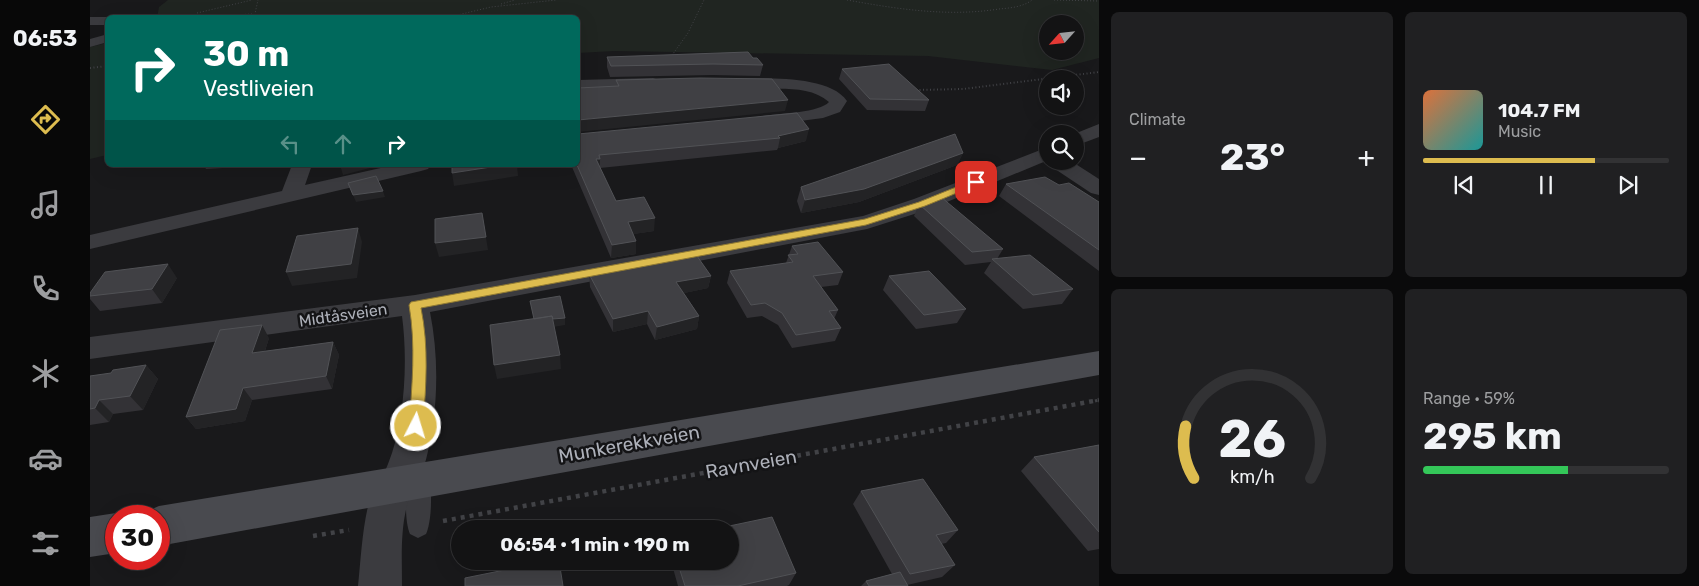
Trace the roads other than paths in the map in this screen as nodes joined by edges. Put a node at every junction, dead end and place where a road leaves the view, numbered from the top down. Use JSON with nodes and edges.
{"nodes":[{"id":1,"x":90,"y":21,"type":"edge"},
{"id":2,"x":105,"y":21,"type":"edge"},
{"id":3,"x":105,"y":39,"type":"edge"},
{"id":4,"x":90,"y":43,"type":"edge"},
{"id":5,"x":684,"y":82,"type":"edge"},
{"id":6,"x":719,"y":82,"type":"edge"},
{"id":7,"x":580,"y":86,"type":"edge"},
{"id":8,"x":744,"y":122,"type":"edge"},
{"id":9,"x":1099,"y":130,"type":"edge"},
{"id":10,"x":1084,"y":136,"type":"edge"},
{"id":11,"x":1039,"y":160,"type":"edge"},
{"id":12,"x":301,"y":167,"type":"edge"},
{"id":13,"x":412,"y":167,"type":"edge"},
{"id":14,"x":1071,"y":170,"type":"edge"},
{"id":15,"x":1099,"y":188,"type":"edge"},
{"id":16,"x":291,"y":195,"type":"junction"},
{"id":17,"x":90,"y":242,"type":"edge"},
{"id":18,"x":415,"y":305,"type":"junction"},
{"id":19,"x":90,"y":348,"type":"edge"},
{"id":20,"x":1099,"y":362,"type":"edge"},
{"id":21,"x":408,"y":482,"type":"junction"},
{"id":22,"x":170,"y":524,"type":"edge"},
{"id":23,"x":418,"y":526,"type":"road end"},
{"id":24,"x":105,"y":535,"type":"edge"},
{"id":25,"x":90,"y":537,"type":"edge"},
{"id":26,"x":380,"y":586,"type":"edge"}],
"edges":[{"from":1,"to":2,"type":"street"},
{"from":3,"to":4,"type":"street"},
{"from":5,"to":7,"type":"street"},
{"from":6,"to":8,"type":"street"},
{"from":9,"to":10,"type":"street"},
{"from":11,"to":18,"type":"street","name":"Midtåsveien"},
{"from":12,"to":16,"type":"street"},
{"from":13,"to":16,"type":"street"},
{"from":14,"to":15,"type":"street"},
{"from":16,"to":17,"type":"street"},
{"from":18,"to":19,"type":"street","name":"Midtåsveien"},
{"from":18,"to":21,"type":"street"},
{"from":20,"to":21,"type":"main road","name":"Munkerekkveien"},
{"from":21,"to":22,"type":"main road","name":"Munkerekkveien"},
{"from":21,"to":23,"type":"lane"},
{"from":21,"to":26,"type":"street"},
{"from":24,"to":25,"type":"main road"}]}
